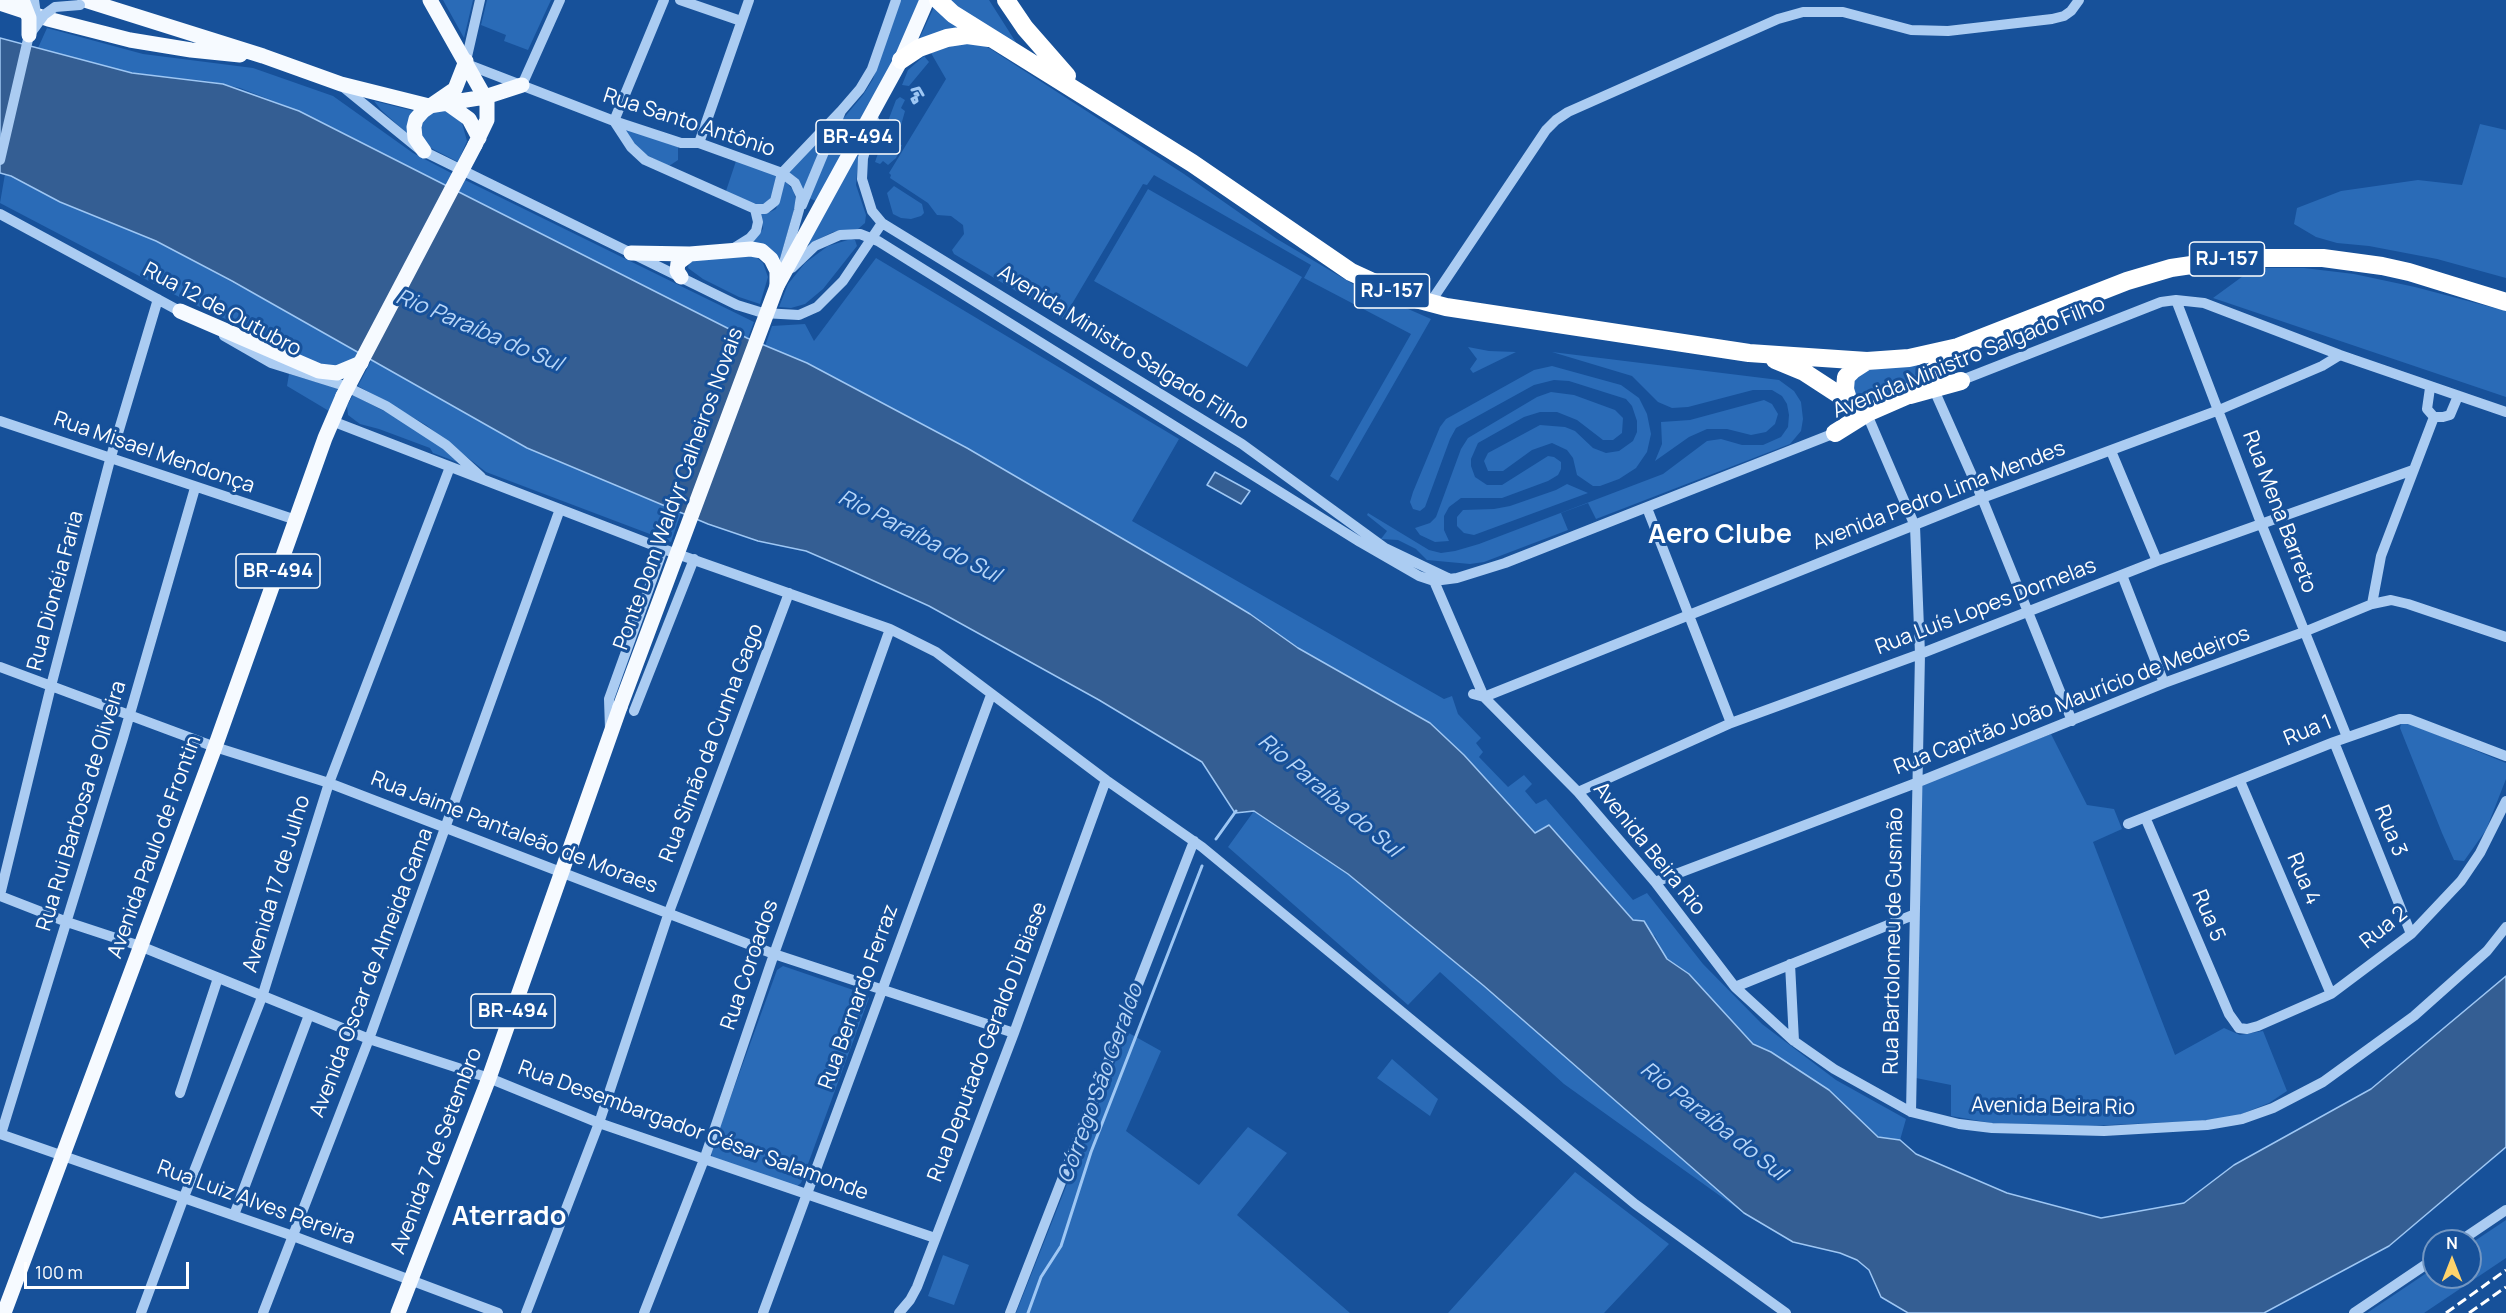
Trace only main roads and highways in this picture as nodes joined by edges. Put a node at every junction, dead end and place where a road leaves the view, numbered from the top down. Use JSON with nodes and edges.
{"nodes":[{"id":1,"x":22,"y":0,"type":"edge"},
{"id":2,"x":927,"y":0,"type":"edge"},
{"id":3,"x":938,"y":0,"type":"edge"},
{"id":4,"x":1006,"y":0,"type":"edge"},
{"id":5,"x":428,"y":1,"type":"edge"},
{"id":6,"x":83,"y":2,"type":"edge"},
{"id":7,"x":0,"y":3,"type":"edge"},
{"id":8,"x":112,"y":5,"type":"edge"},
{"id":9,"x":33,"y":28,"type":"road end"},
{"id":10,"x":995,"y":39,"type":"junction"},
{"id":11,"x":263,"y":56,"type":"junction"},
{"id":12,"x":901,"y":60,"type":"junction"},
{"id":13,"x":468,"y":63,"type":"junction"},
{"id":14,"x":522,"y":86,"type":"road end"},
{"id":15,"x":485,"y":97,"type":"junction"},
{"id":16,"x":1087,"y":97,"type":"junction"},
{"id":17,"x":448,"y":104,"type":"junction"},
{"id":18,"x":429,"y":106,"type":"junction"},
{"id":19,"x":477,"y":141,"type":"junction"},
{"id":20,"x":424,"y":151,"type":"road end"},
{"id":21,"x":631,"y":253,"type":"road end"},
{"id":22,"x":690,"y":254,"type":"junction"},
{"id":23,"x":681,"y":277,"type":"road end"},
{"id":24,"x":777,"y":286,"type":"junction"},
{"id":25,"x":2506,"y":302,"type":"edge"},
{"id":26,"x":180,"y":311,"type":"road end"},
{"id":27,"x":1958,"y":347,"type":"junction"},
{"id":28,"x":1749,"y":352,"type":"junction"},
{"id":29,"x":1867,"y":361,"type":"junction"},
{"id":30,"x":361,"y":363,"type":"junction"},
{"id":31,"x":1961,"y":381,"type":"road end"},
{"id":32,"x":1906,"y":396,"type":"junction"},
{"id":33,"x":1848,"y":399,"type":"junction"},
{"id":34,"x":1868,"y":416,"type":"junction"},
{"id":35,"x":1835,"y":433,"type":"road end"},
{"id":36,"x":627,"y":709,"type":"joint"},
{"id":37,"x":4,"y":1313,"type":"edge"},
{"id":38,"x":398,"y":1313,"type":"edge"}],
"edges":[{"from":1,"to":9,"type":"main road","bridge":true},
{"from":2,"to":12,"type":"main road","number":"BR-494"},
{"from":3,"to":10,"type":"highway"},
{"from":4,"to":16,"type":"highway","number":"RJ-157"},
{"from":5,"to":13,"type":"main road"},
{"from":6,"to":8,"type":"main road"},
{"from":7,"to":11,"type":"main road"},
{"from":8,"to":11,"type":"main road"},
{"from":10,"to":12,"type":"highway"},
{"from":10,"to":16,"type":"highway"},
{"from":11,"to":18,"type":"main road"},
{"from":12,"to":24,"type":"main road","number":"BR-494"},
{"from":13,"to":15,"type":"main road"},
{"from":13,"to":18,"type":"main road"},
{"from":14,"to":15,"type":"main road"},
{"from":15,"to":17,"type":"main road"},
{"from":15,"to":19,"type":"main road","name":"Avenida Paulo de Frontin"},
{"from":16,"to":28,"type":"highway","number":"RJ-157"},
{"from":17,"to":18,"type":"main road"},
{"from":17,"to":19,"type":"main road"},
{"from":18,"to":20,"type":"main road"},
{"from":19,"to":30,"type":"main road","name":"Avenida Paulo de Frontin","bridge":true},
{"from":21,"to":22,"type":"main road"},
{"from":22,"to":23,"type":"main road"},
{"from":22,"to":24,"type":"main road"},
{"from":24,"to":36,"type":"main road","name":"Ponte Dom Waldyr Calheiros Novais","bridge":true},
{"from":25,"to":27,"type":"highway","number":"RJ-157"},
{"from":26,"to":30,"type":"main road"},
{"from":27,"to":29,"type":"highway","number":"RJ-157"},
{"from":27,"to":32,"type":"highway"},
{"from":28,"to":29,"type":"highway","number":"RJ-157"},
{"from":28,"to":33,"type":"highway"},
{"from":29,"to":33,"type":"highway"},
{"from":30,"to":37,"type":"main road","name":"Avenida Paulo de Frontin","number":"BR-494","bridge":true},
{"from":31,"to":32,"type":"highway"},
{"from":32,"to":34,"type":"highway"},
{"from":33,"to":34,"type":"highway"},
{"from":34,"to":35,"type":"highway"},
{"from":36,"to":38,"type":"main road","name":"Avenida 7 de Setembro","number":"BR-494"}]}
